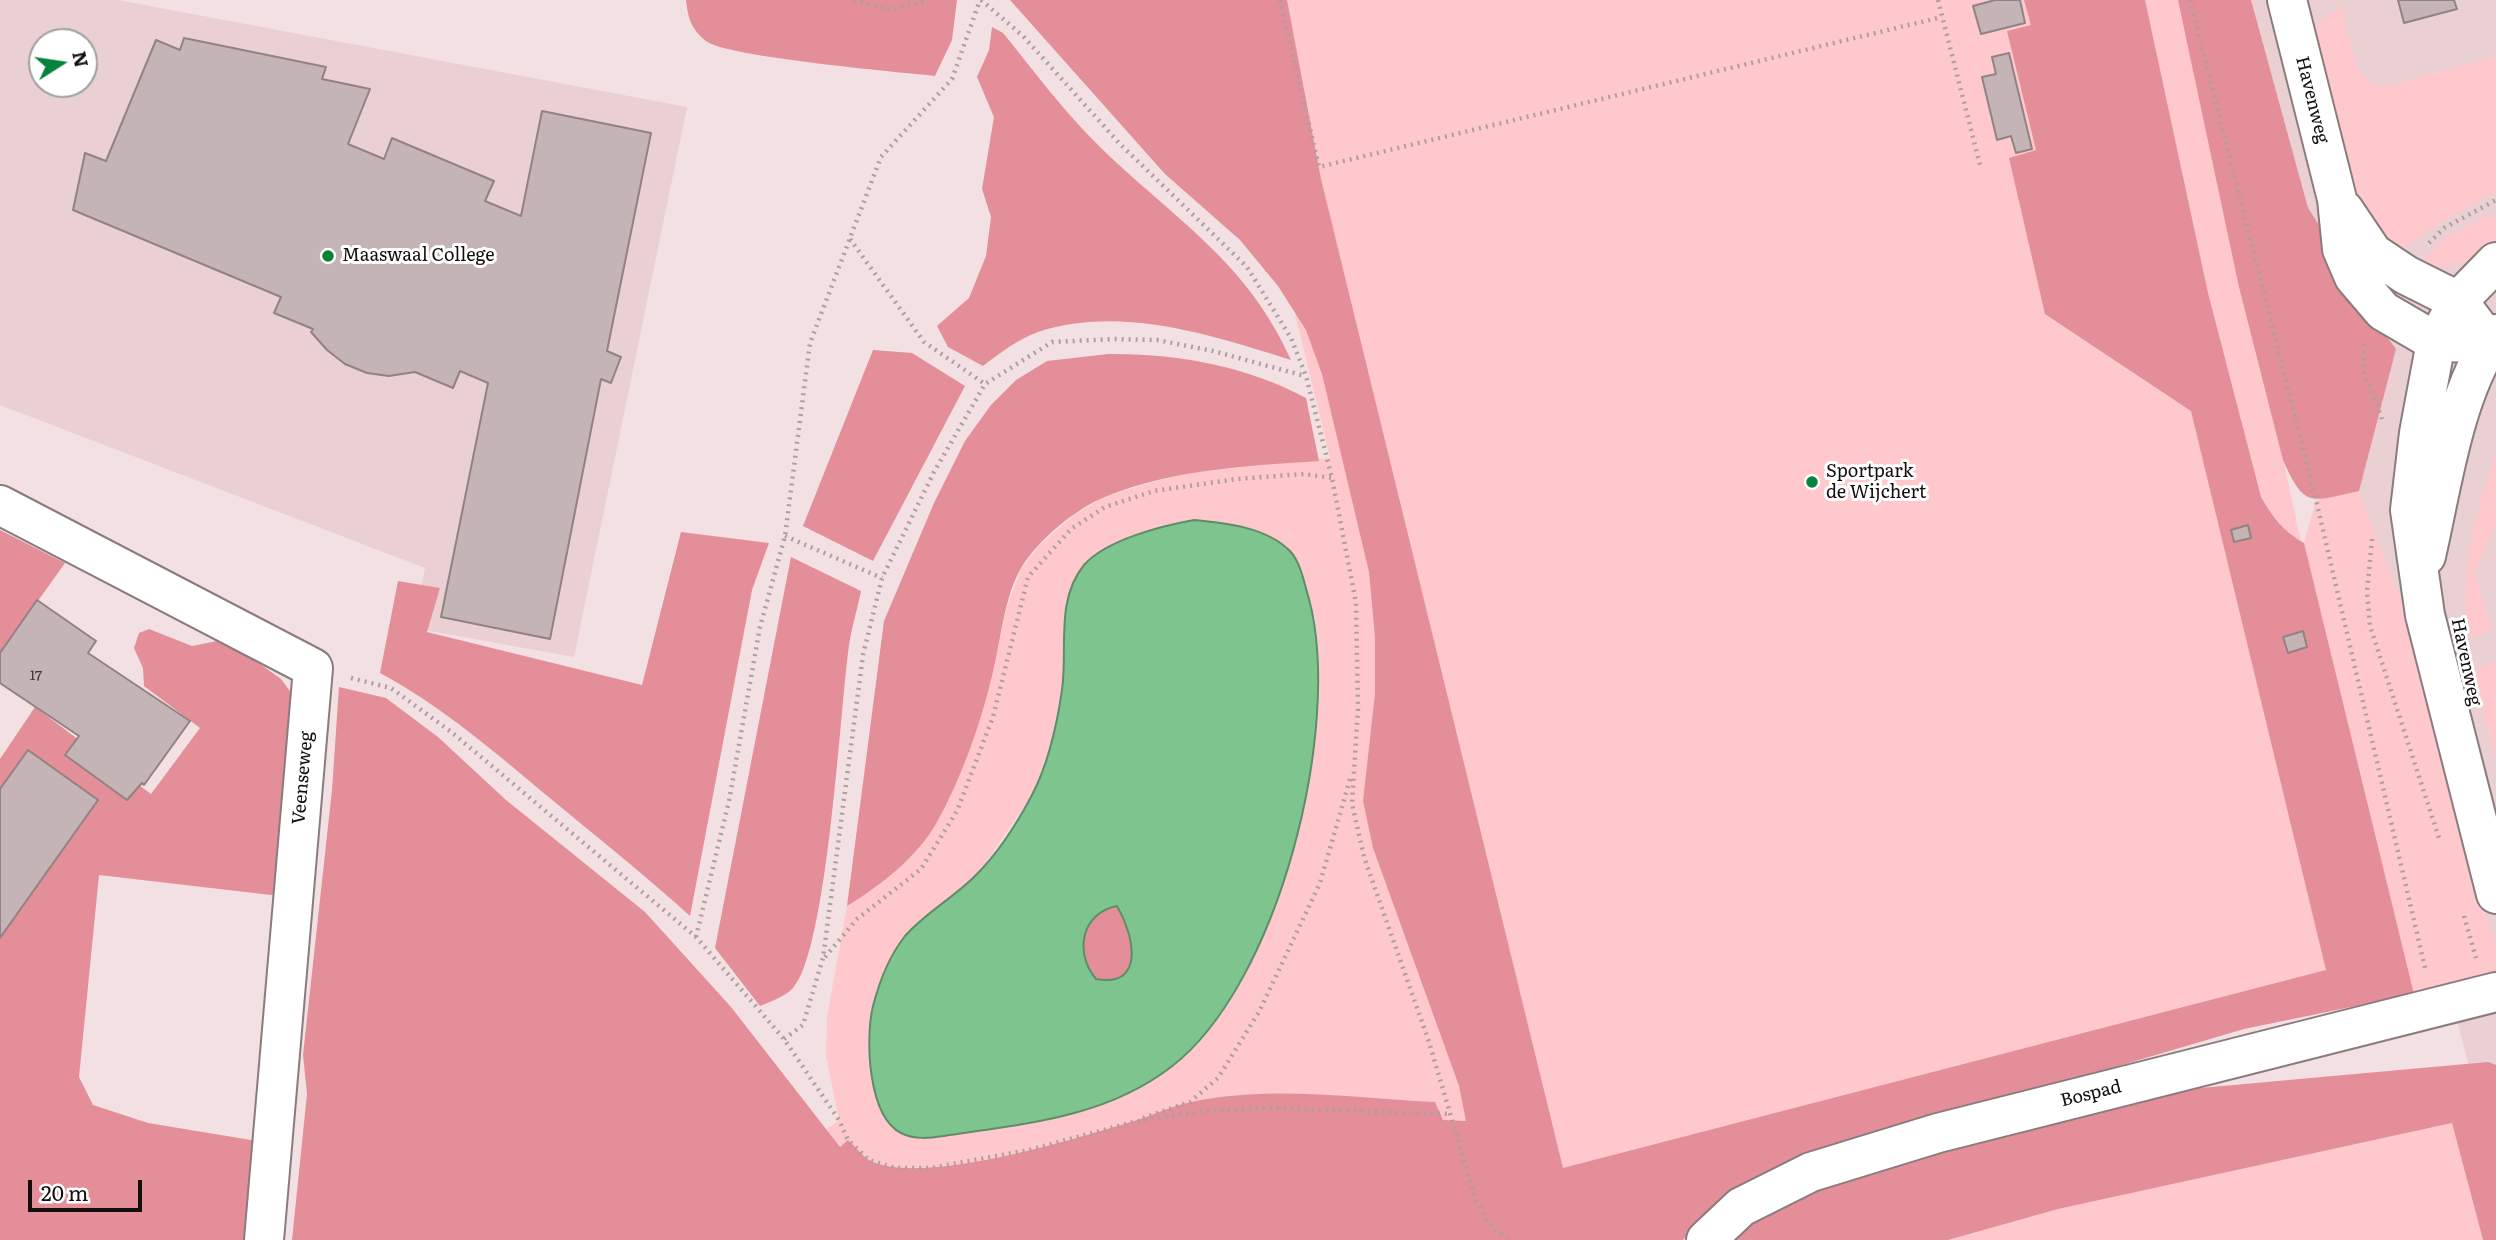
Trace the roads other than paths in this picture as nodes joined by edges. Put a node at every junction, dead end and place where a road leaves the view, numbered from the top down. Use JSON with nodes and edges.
{"nodes":[{"id":1,"x":2287,"y":0,"type":"edge"},
{"id":2,"x":2337,"y":199,"type":"junction"},
{"id":3,"x":2496,"y":262,"type":"edge"},
{"id":4,"x":2459,"y":301,"type":"junction"},
{"id":5,"x":2493,"y":339,"type":"edge"},
{"id":6,"x":2436,"y":342,"type":"junction"},
{"id":7,"x":0,"y":505,"type":"edge"},
{"id":8,"x":2421,"y":578,"type":"junction"},
{"id":9,"x":2496,"y":894,"type":"edge"},
{"id":10,"x":2496,"y":992,"type":"edge"},
{"id":11,"x":264,"y":1240,"type":"edge"},
{"id":12,"x":1706,"y":1240,"type":"edge"}],
"edges":[{"from":1,"to":2,"type":"street","name":"Havenweg"},
{"from":2,"to":4,"type":"street","name":"Havenweg"},
{"from":2,"to":6,"type":"street","name":"Havenweg"},
{"from":3,"to":4,"type":"street"},
{"from":4,"to":5,"type":"street","name":"Havenweg"},
{"from":4,"to":6,"type":"street"},
{"from":5,"to":6,"type":"street","name":"Havenweg"},
{"from":5,"to":8,"type":"street","name":"Havenweg"},
{"from":6,"to":8,"type":"street","name":"Havenweg"},
{"from":7,"to":11,"type":"street","name":"Veenseweg"},
{"from":8,"to":9,"type":"street","name":"Havenweg"},
{"from":10,"to":12,"type":"street","name":"Bospad"}]}
